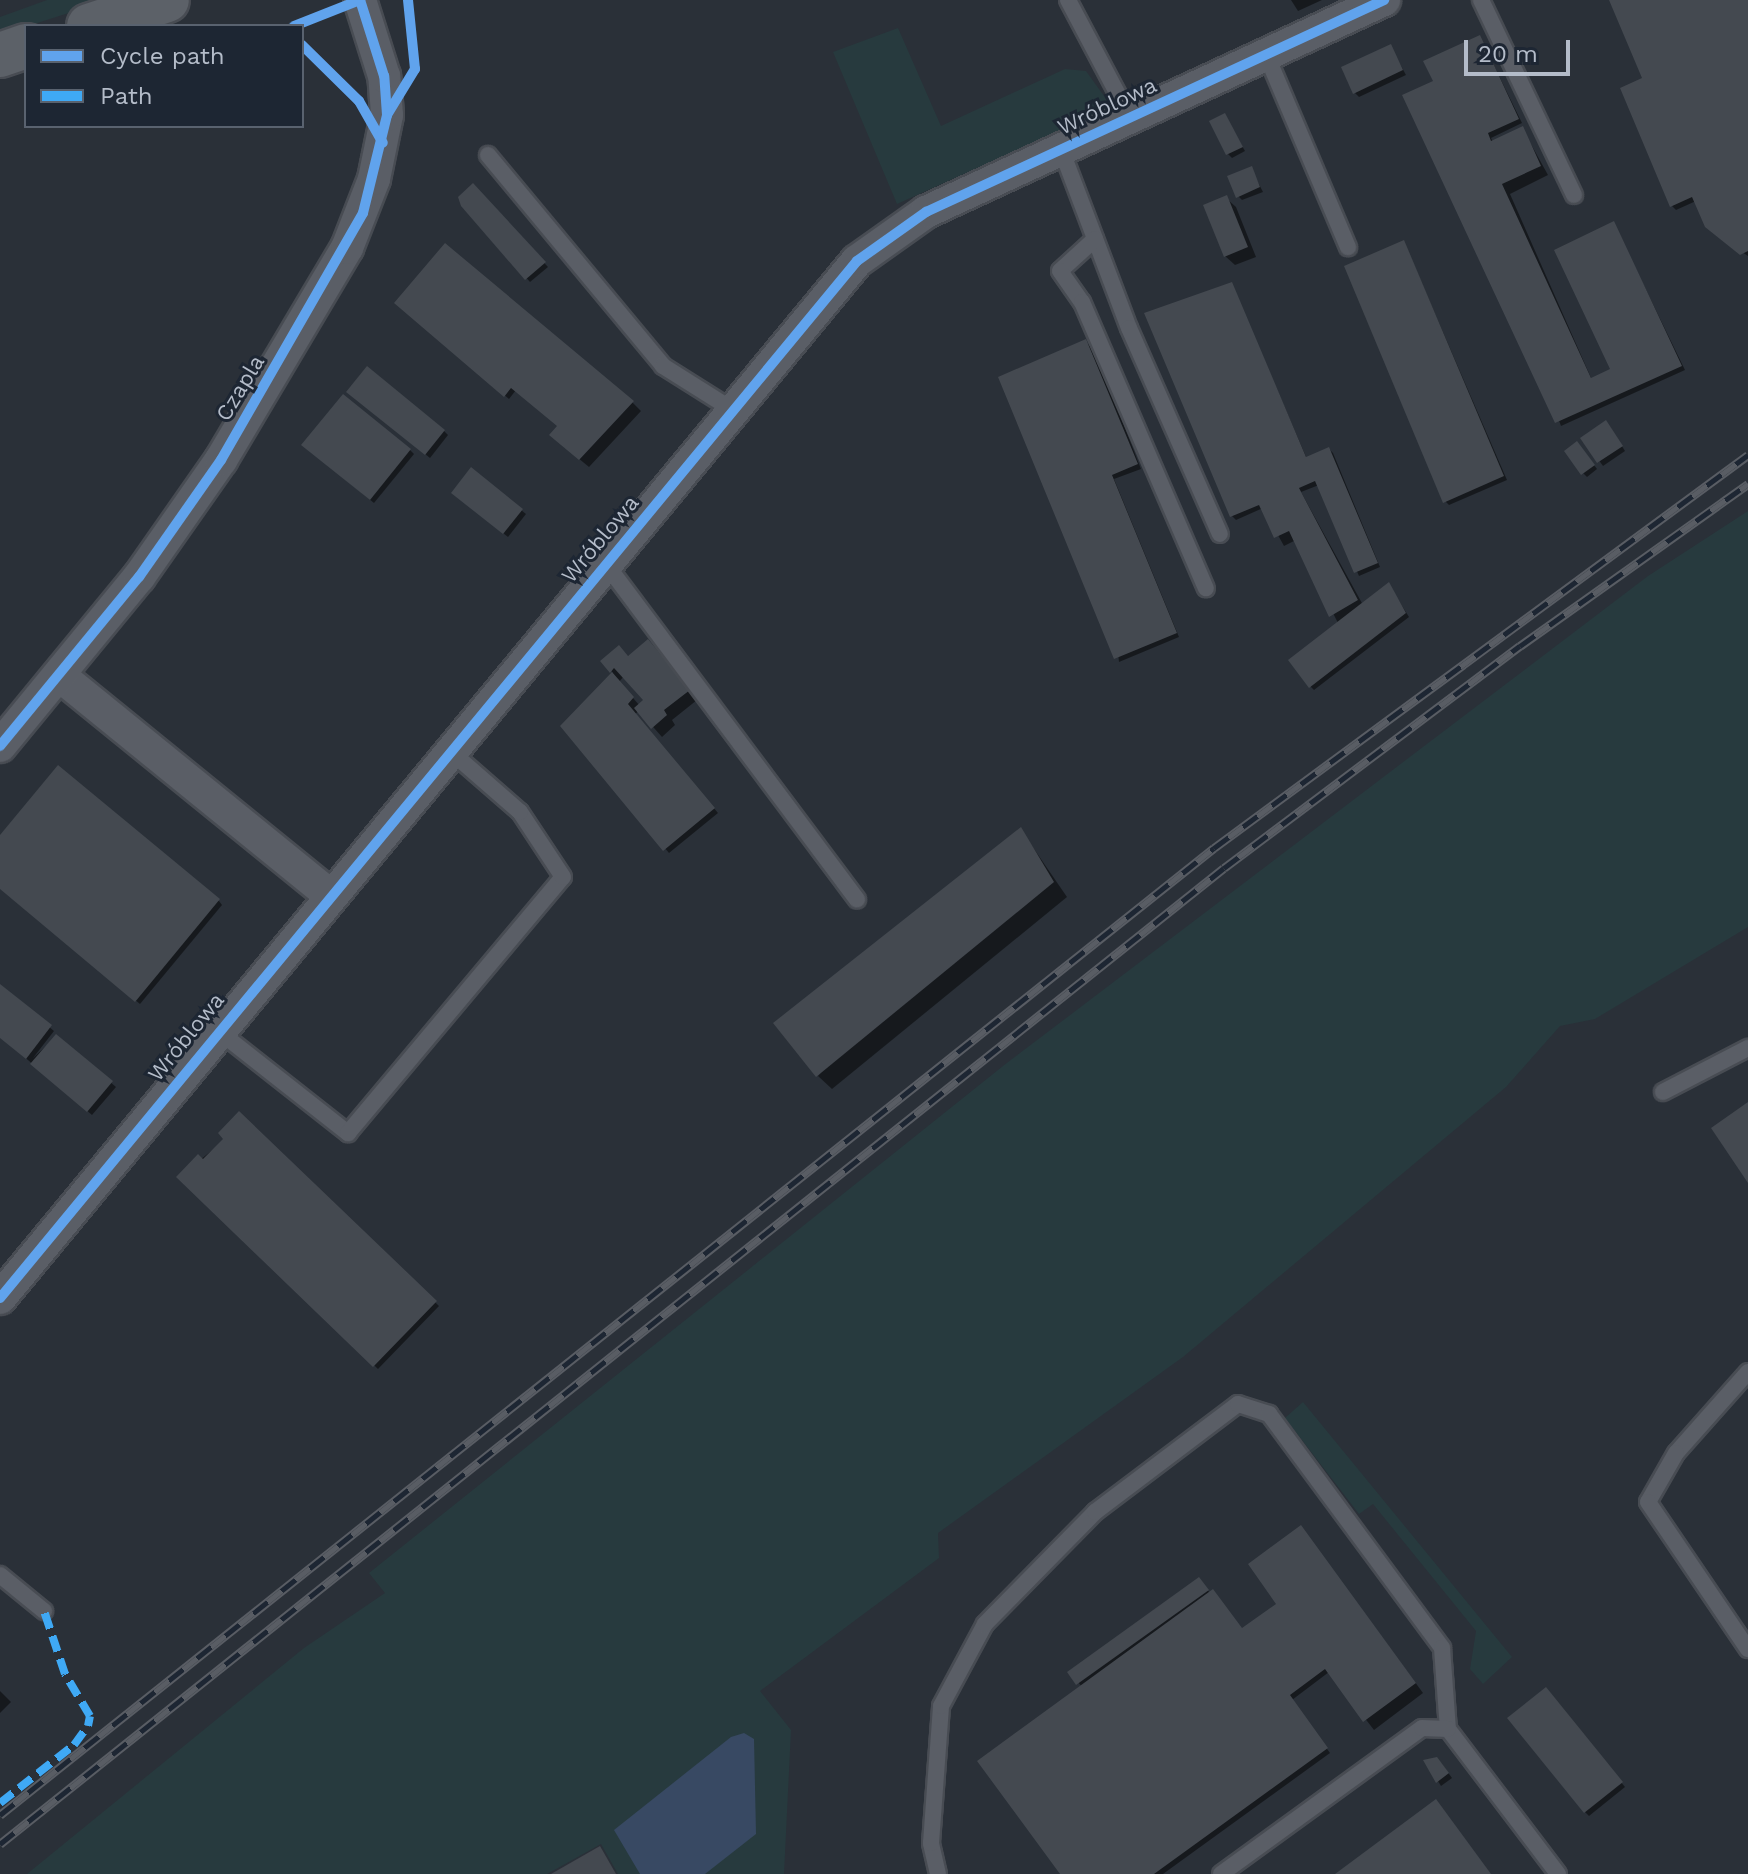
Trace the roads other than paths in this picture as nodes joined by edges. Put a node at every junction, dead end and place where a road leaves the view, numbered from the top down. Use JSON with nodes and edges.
{"nodes":[{"id":1,"x":167,"y":0,"type":"edge"},
{"id":2,"x":360,"y":0,"type":"edge"},
{"id":3,"x":1068,"y":0,"type":"edge"},
{"id":4,"x":1384,"y":0,"type":"edge"},
{"id":5,"x":1481,"y":0,"type":"edge"},
{"id":6,"x":95,"y":24,"type":"edge"},
{"id":7,"x":24,"y":47,"type":"edge"},
{"id":8,"x":1266,"y":54,"type":"junction"},
{"id":9,"x":0,"y":55,"type":"edge"},
{"id":10,"x":1130,"y":117,"type":"junction"},
{"id":11,"x":1061,"y":149,"type":"junction"},
{"id":12,"x":488,"y":155,"type":"dead end"},
{"id":13,"x":1574,"y":195,"type":"dead end"},
{"id":14,"x":1095,"y":239,"type":"junction"},
{"id":15,"x":1348,"y":247,"type":"dead end"},
{"id":16,"x":733,"y":410,"type":"junction"},
{"id":17,"x":1220,"y":534,"type":"dead end"},
{"id":18,"x":606,"y":564,"type":"junction"},
{"id":19,"x":1206,"y":588,"type":"dead end"},
{"id":20,"x":59,"y":675,"type":"junction"},
{"id":21,"x":0,"y":746,"type":"edge"},
{"id":22,"x":450,"y":751,"type":"junction"},
{"id":23,"x":330,"y":895,"type":"junction"},
{"id":24,"x":857,"y":899,"type":"dead end"},
{"id":25,"x":217,"y":1030,"type":"junction"},
{"id":26,"x":1748,"y":1048,"type":"edge"},
{"id":27,"x":1663,"y":1092,"type":"dead end"},
{"id":28,"x":0,"y":1298,"type":"edge"},
{"id":29,"x":1748,"y":1372,"type":"edge"},
{"id":30,"x":0,"y":1575,"type":"edge"},
{"id":31,"x":44,"y":1611,"type":"dead end"},
{"id":32,"x":1748,"y":1649,"type":"edge"},
{"id":33,"x":1448,"y":1729,"type":"junction"},
{"id":34,"x":938,"y":1874,"type":"edge"},
{"id":35,"x":1221,"y":1874,"type":"edge"},
{"id":36,"x":1558,"y":1874,"type":"edge"}],
"edges":[{"from":1,"to":6,"type":"main road"},
{"from":2,"to":20,"type":"street","name":"Czapla"},
{"from":3,"to":10,"type":"lane"},
{"from":4,"to":8,"type":"street","name":"Wróblowa"},
{"from":5,"to":13,"type":"lane"},
{"from":7,"to":9,"type":"main road"},
{"from":8,"to":10,"type":"street","name":"Wróblowa"},
{"from":8,"to":15,"type":"lane"},
{"from":10,"to":11,"type":"street","name":"Wróblowa"},
{"from":11,"to":14,"type":"lane"},
{"from":11,"to":16,"type":"street","name":"Wróblowa"},
{"from":12,"to":16,"type":"lane"},
{"from":14,"to":17,"type":"lane"},
{"from":14,"to":19,"type":"lane"},
{"from":16,"to":18,"type":"street","name":"Wróblowa"},
{"from":18,"to":22,"type":"street","name":"Wróblowa"},
{"from":18,"to":24,"type":"lane"},
{"from":20,"to":21,"type":"street","name":"Czapla"},
{"from":20,"to":23,"type":"street"},
{"from":22,"to":23,"type":"street","name":"Wróblowa"},
{"from":22,"to":25,"type":"lane"},
{"from":23,"to":25,"type":"street","name":"Wróblowa"},
{"from":25,"to":28,"type":"street","name":"Wróblowa"},
{"from":26,"to":27,"type":"lane"},
{"from":29,"to":32,"type":"lane"},
{"from":30,"to":31,"type":"lane"},
{"from":33,"to":34,"type":"lane"},
{"from":33,"to":35,"type":"lane"},
{"from":33,"to":36,"type":"lane"}]}
